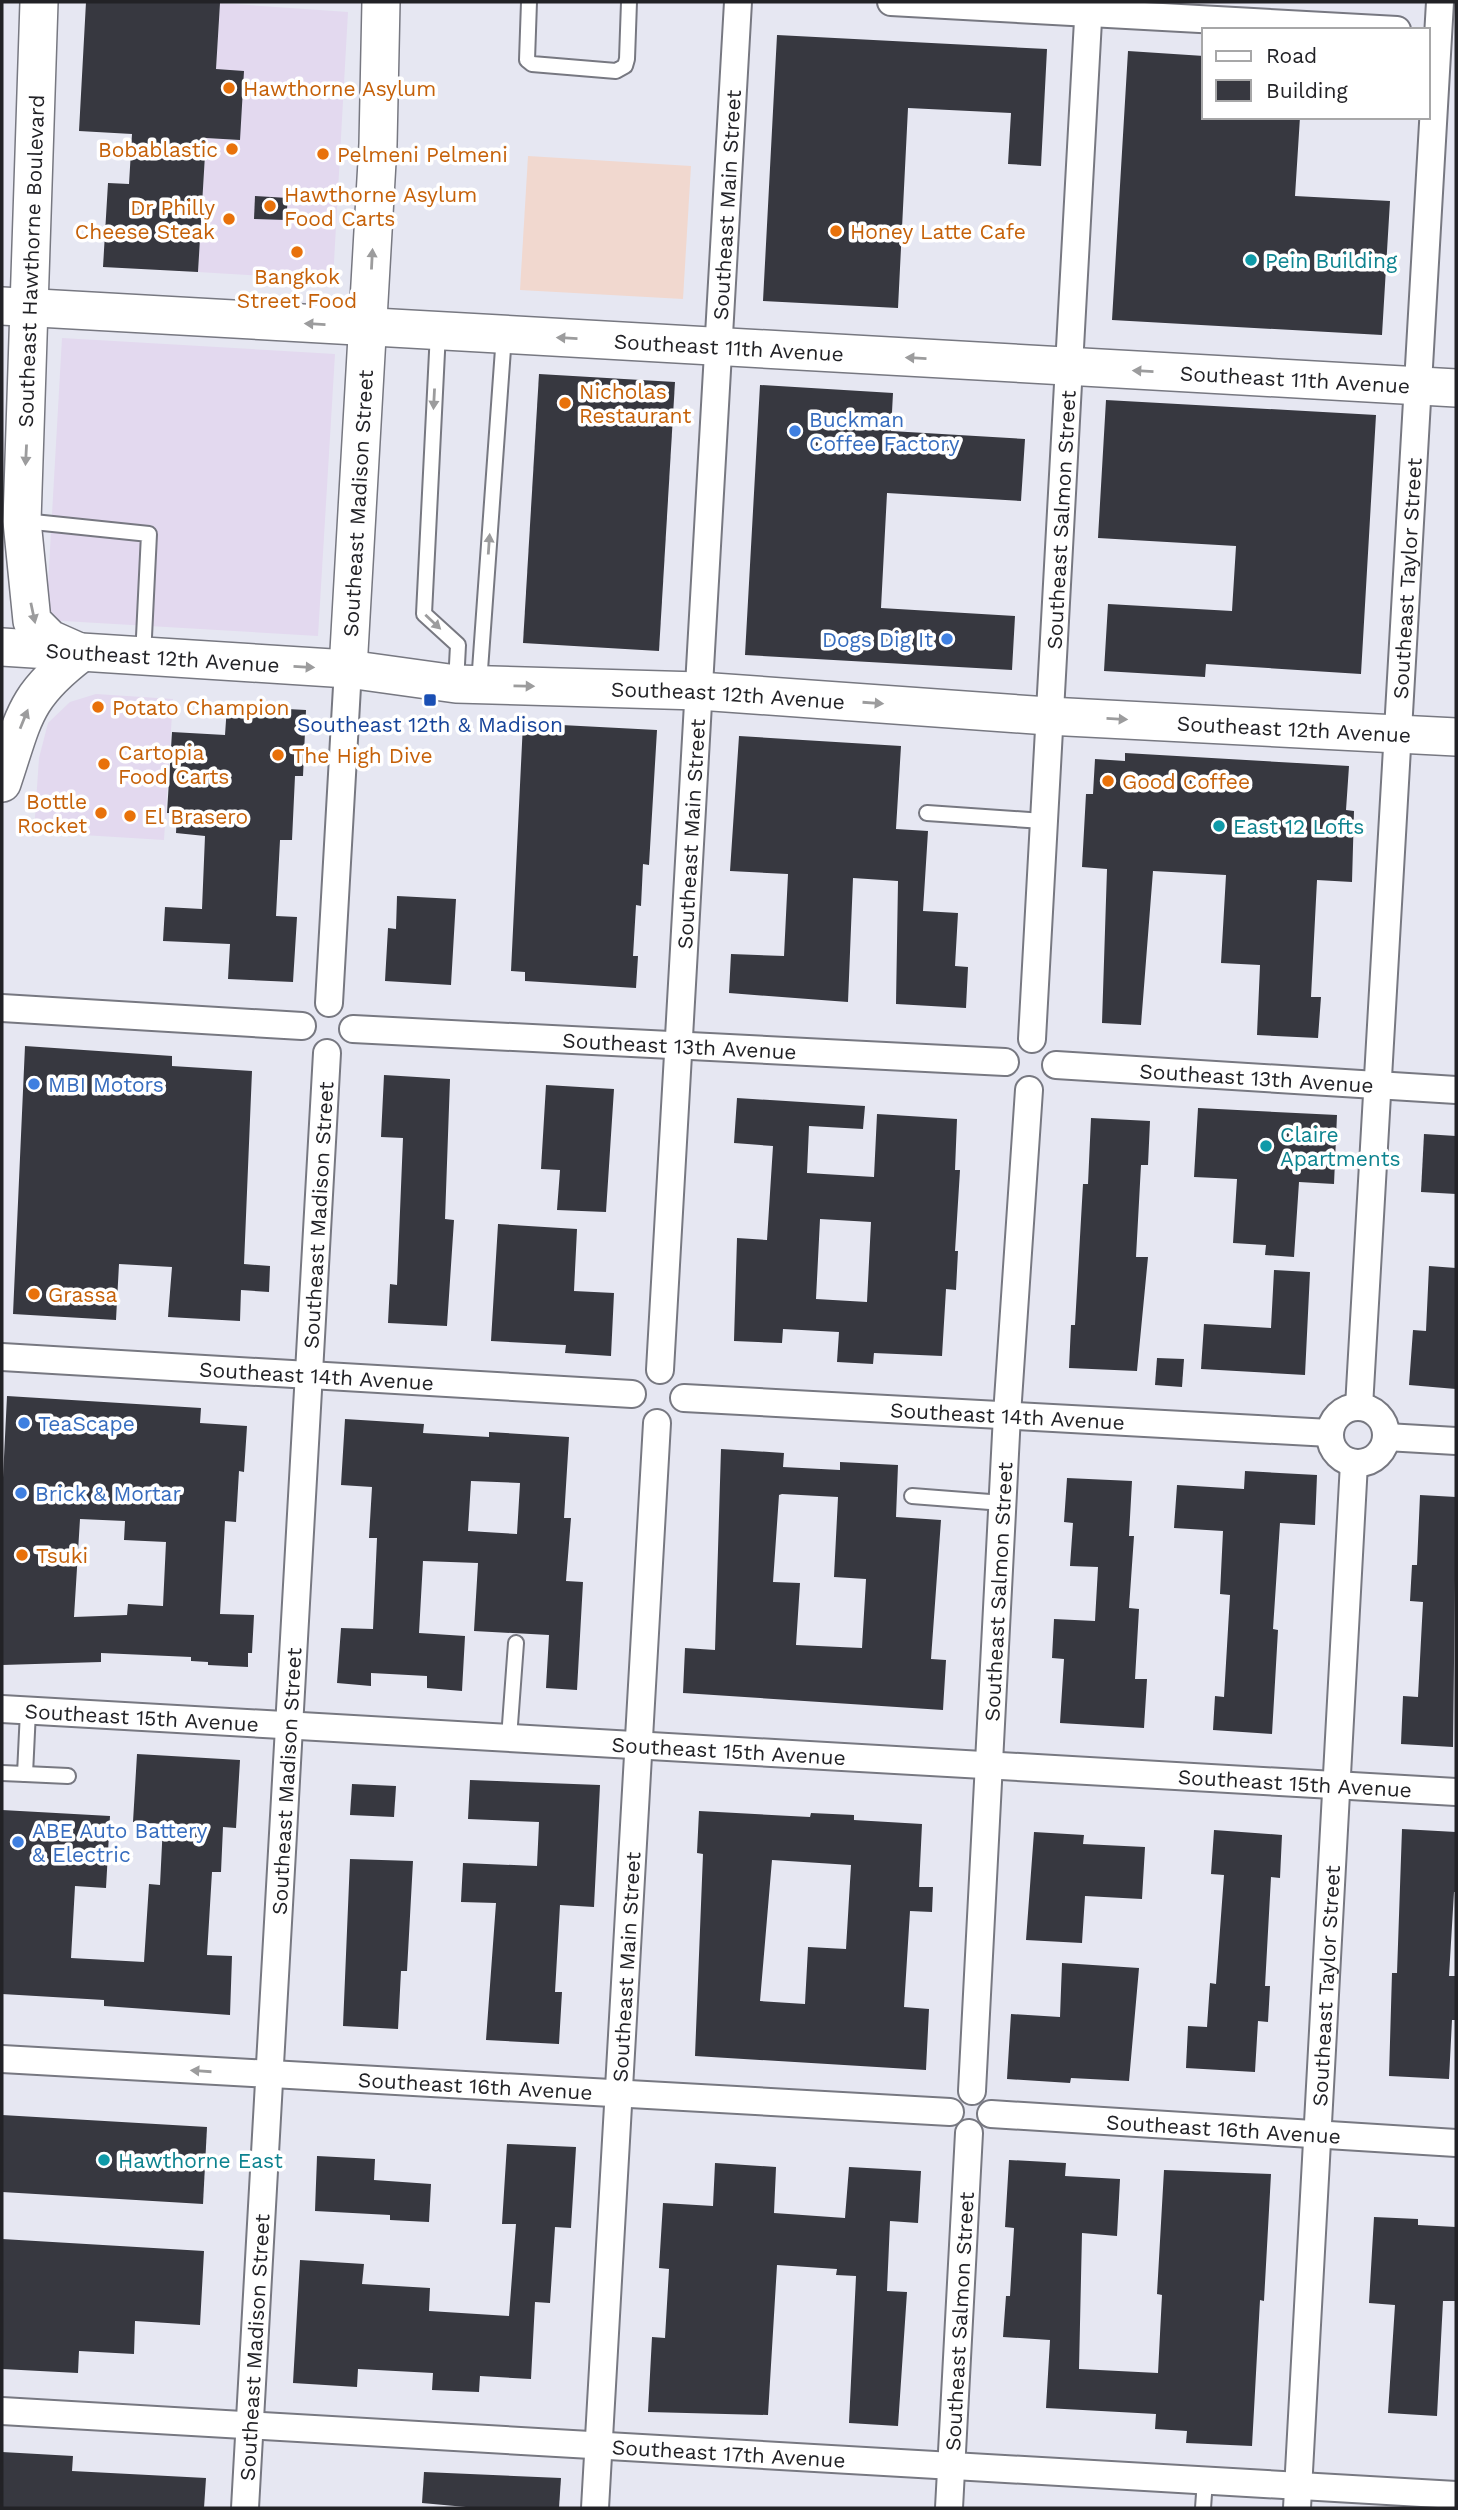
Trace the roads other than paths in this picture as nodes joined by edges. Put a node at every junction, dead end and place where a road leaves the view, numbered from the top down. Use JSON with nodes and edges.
{"nodes":[{"id":1,"x":39,"y":2,"type":"edge"},
{"id":2,"x":381,"y":2,"type":"edge"},
{"id":3,"x":529,"y":2,"type":"edge"},
{"id":4,"x":629,"y":2,"type":"edge"},
{"id":5,"x":738,"y":2,"type":"edge"},
{"id":6,"x":891,"y":2,"type":"edge"},
{"id":7,"x":1440,"y":2,"type":"edge"},
{"id":8,"x":1089,"y":7,"type":"edge"},
{"id":9,"x":1370,"y":28,"type":"edge"},
{"id":10,"x":1441,"y":32,"type":"edge"},
{"id":11,"x":15,"y":307,"type":"edge"},
{"id":12,"x":368,"y":327,"type":"junction"},
{"id":13,"x":438,"y":331,"type":"junction"},
{"id":14,"x":503,"y":335,"type":"junction"},
{"id":15,"x":718,"y":347,"type":"junction"},
{"id":16,"x":1068,"y":367,"type":"junction"},
{"id":17,"x":1418,"y":386,"type":"junction"},
{"id":18,"x":1456,"y":388,"type":"edge"},
{"id":19,"x":22,"y":521,"type":"junction"},
{"id":20,"x":2,"y":581,"type":"edge"},
{"id":21,"x":2,"y":647,"type":"edge"},
{"id":22,"x":82,"y":653,"type":"junction"},
{"id":23,"x":143,"y":657,"type":"junction"},
{"id":24,"x":348,"y":669,"type":"junction"},
{"id":25,"x":467,"y":685,"type":"junction"},
{"id":26,"x":699,"y":691,"type":"junction"},
{"id":27,"x":1048,"y":716,"type":"junction"},
{"id":28,"x":1398,"y":733,"type":"junction"},
{"id":29,"x":1456,"y":737,"type":"edge"},
{"id":30,"x":2,"y":783,"type":"edge"},
{"id":31,"x":927,"y":813,"type":"dead end"},
{"id":32,"x":1043,"y":821,"type":"junction"},
{"id":33,"x":329,"y":1003,"type":"junction"},
{"id":34,"x":2,"y":1008,"type":"edge"},
{"id":35,"x":302,"y":1026,"type":"junction"},
{"id":36,"x":353,"y":1029,"type":"junction"},
{"id":37,"x":1031,"y":1039,"type":"junction"},
{"id":38,"x":680,"y":1046,"type":"junction"},
{"id":39,"x":327,"y":1053,"type":"junction"},
{"id":40,"x":1005,"y":1062,"type":"junction"},
{"id":41,"x":1056,"y":1065,"type":"junction"},
{"id":42,"x":1378,"y":1086,"type":"junction"},
{"id":43,"x":1029,"y":1090,"type":"junction"},
{"id":44,"x":1456,"y":1090,"type":"edge"},
{"id":45,"x":2,"y":1357,"type":"edge"},
{"id":46,"x":660,"y":1370,"type":"junction"},
{"id":47,"x":309,"y":1376,"type":"junction"},
{"id":48,"x":632,"y":1394,"type":"junction"},
{"id":49,"x":684,"y":1398,"type":"junction"},
{"id":50,"x":1359,"y":1407,"type":"junction"},
{"id":51,"x":1007,"y":1415,"type":"junction"},
{"id":52,"x":657,"y":1423,"type":"junction"},
{"id":53,"x":1329,"y":1433,"type":"junction"},
{"id":54,"x":1387,"y":1437,"type":"junction"},
{"id":55,"x":1456,"y":1441,"type":"edge"},
{"id":56,"x":1354,"y":1463,"type":"junction"},
{"id":57,"x":912,"y":1496,"type":"dead end"},
{"id":58,"x":1003,"y":1503,"type":"junction"},
{"id":59,"x":516,"y":1643,"type":"dead end"},
{"id":60,"x":2,"y":1709,"type":"edge"},
{"id":61,"x":28,"y":1710,"type":"junction"},
{"id":62,"x":289,"y":1726,"type":"junction"},
{"id":63,"x":509,"y":1738,"type":"junction"},
{"id":64,"x":639,"y":1745,"type":"junction"},
{"id":65,"x":989,"y":1765,"type":"junction"},
{"id":66,"x":2,"y":1773,"type":"edge"},
{"id":67,"x":25,"y":1774,"type":"junction"},
{"id":68,"x":68,"y":1776,"type":"dead end"},
{"id":69,"x":1337,"y":1785,"type":"junction"},
{"id":70,"x":1456,"y":1792,"type":"edge"},
{"id":71,"x":2,"y":2059,"type":"edge"},
{"id":72,"x":270,"y":2076,"type":"junction"},
{"id":73,"x":972,"y":2091,"type":"junction"},
{"id":74,"x":619,"y":2095,"type":"junction"},
{"id":75,"x":950,"y":2112,"type":"junction"},
{"id":76,"x":991,"y":2114,"type":"junction"},
{"id":77,"x":969,"y":2133,"type":"junction"},
{"id":78,"x":1317,"y":2135,"type":"junction"},
{"id":79,"x":1456,"y":2143,"type":"edge"},
{"id":80,"x":2,"y":2411,"type":"edge"},
{"id":81,"x":250,"y":2425,"type":"junction"},
{"id":82,"x":599,"y":2445,"type":"junction"},
{"id":83,"x":951,"y":2466,"type":"junction"},
{"id":84,"x":1205,"y":2480,"type":"junction"},
{"id":85,"x":1456,"y":2495,"type":"edge"},
{"id":86,"x":1297,"y":2497,"type":"edge"},
{"id":87,"x":245,"y":2508,"type":"edge"},
{"id":88,"x":595,"y":2508,"type":"edge"},
{"id":89,"x":948,"y":2508,"type":"edge"},
{"id":90,"x":1203,"y":2508,"type":"edge"}],
"edges":[{"from":1,"to":11,"type":"main road","name":"Southeast Hawthorne Boulevard"},
{"from":12,"to":2,"type":"main road","name":"Southeast Madison Street","one_way":true},
{"from":3,"to":4,"type":"lane"},
{"from":5,"to":15,"type":"street","name":"Southeast Main Street"},
{"from":6,"to":8,"type":"street"},
{"from":7,"to":10,"type":"street","name":"Southeast Taylor Street"},
{"from":8,"to":9,"type":"street"},
{"from":8,"to":16,"type":"street","name":"Southeast Salmon Street"},
{"from":10,"to":17,"type":"street","name":"Southeast Taylor Street"},
{"from":12,"to":11,"type":"main road","name":"Southeast 11th Avenue","one_way":true},
{"from":11,"to":19,"type":"main road","name":"Southeast Hawthorne Boulevard","one_way":true},
{"from":12,"to":13,"type":"main road","name":"Southeast 11th Avenue"},
{"from":12,"to":24,"type":"main road","name":"Southeast Madison Street"},
{"from":13,"to":14,"type":"main road","name":"Southeast 11th Avenue"},
{"from":13,"to":25,"type":"lane","one_way":true},
{"from":15,"to":14,"type":"main road","name":"Southeast 11th Avenue","one_way":true},
{"from":25,"to":14,"type":"lane","one_way":true},
{"from":16,"to":15,"type":"main road","name":"Southeast 11th Avenue","one_way":true},
{"from":15,"to":26,"type":"street","name":"Southeast Main Street"},
{"from":17,"to":16,"type":"main road","name":"Southeast 11th Avenue","one_way":true},
{"from":16,"to":27,"type":"street","name":"Southeast Salmon Street"},
{"from":17,"to":18,"type":"main road","name":"Southeast 11th Avenue"},
{"from":17,"to":28,"type":"street","name":"Southeast Taylor Street"},
{"from":19,"to":20,"type":"main road","name":"Southeast Hawthorne Boulevard"},
{"from":19,"to":22,"type":"main road","name":"Southeast Hawthorne Boulevard","one_way":true},
{"from":19,"to":23,"type":"lane"},
{"from":21,"to":22,"type":"main road","name":"Southeast 12th Avenue"},
{"from":22,"to":23,"type":"main road","name":"Southeast 12th Avenue"},
{"from":30,"to":22,"type":"main road","one_way":true},
{"from":23,"to":24,"type":"main road","name":"Southeast 12th Avenue","one_way":true},
{"from":24,"to":25,"type":"main road","name":"Southeast 12th Avenue"},
{"from":24,"to":33,"type":"street","name":"Southeast Madison Street"},
{"from":25,"to":26,"type":"main road","name":"Southeast 12th Avenue","one_way":true},
{"from":26,"to":27,"type":"main road","name":"Southeast 12th Avenue","one_way":true},
{"from":26,"to":38,"type":"street","name":"Southeast Main Street"},
{"from":27,"to":28,"type":"main road","name":"Southeast 12th Avenue","one_way":true},
{"from":27,"to":32,"type":"street","name":"Southeast Salmon Street"},
{"from":28,"to":29,"type":"main road","name":"Southeast 12th Avenue"},
{"from":28,"to":42,"type":"street","name":"Southeast Taylor Street"},
{"from":31,"to":32,"type":"lane"},
{"from":32,"to":37,"type":"street","name":"Southeast Salmon Street"},
{"from":33,"to":35,"type":"street"},
{"from":33,"to":36,"type":"street"},
{"from":34,"to":35,"type":"street"},
{"from":35,"to":39,"type":"street"},
{"from":36,"to":38,"type":"street","name":"Southeast 13th Avenue"},
{"from":36,"to":39,"type":"street"},
{"from":37,"to":40,"type":"street"},
{"from":37,"to":41,"type":"street"},
{"from":38,"to":40,"type":"street","name":"Southeast 13th Avenue"},
{"from":38,"to":46,"type":"street","name":"Southeast Main Street"},
{"from":39,"to":47,"type":"street","name":"Southeast Madison Street"},
{"from":40,"to":43,"type":"street"},
{"from":41,"to":42,"type":"street","name":"Southeast 13th Avenue"},
{"from":41,"to":43,"type":"street"},
{"from":42,"to":44,"type":"street","name":"Southeast 13th Avenue"},
{"from":42,"to":50,"type":"street","name":"Southeast Taylor Street"},
{"from":43,"to":51,"type":"street","name":"Southeast Salmon Street"},
{"from":45,"to":47,"type":"street","name":"Southeast 14th Avenue"},
{"from":46,"to":48,"type":"street"},
{"from":46,"to":49,"type":"street"},
{"from":47,"to":48,"type":"street","name":"Southeast 14th Avenue"},
{"from":47,"to":62,"type":"street","name":"Southeast Madison Street"},
{"from":48,"to":52,"type":"street"},
{"from":49,"to":51,"type":"street","name":"Southeast 14th Avenue"},
{"from":49,"to":52,"type":"street"},
{"from":50,"to":53,"type":"street"},
{"from":50,"to":54,"type":"street"},
{"from":51,"to":53,"type":"street","name":"Southeast 14th Avenue"},
{"from":51,"to":58,"type":"street","name":"Southeast Salmon Street"},
{"from":52,"to":64,"type":"street","name":"Southeast Main Street"},
{"from":53,"to":56,"type":"street"},
{"from":54,"to":55,"type":"street"},
{"from":54,"to":56,"type":"street"},
{"from":56,"to":69,"type":"street","name":"Southeast Taylor Street"},
{"from":57,"to":58,"type":"lane"},
{"from":58,"to":65,"type":"street","name":"Southeast Salmon Street"},
{"from":59,"to":63,"type":"lane"},
{"from":60,"to":61,"type":"street","name":"Southeast 15th Avenue"},
{"from":61,"to":62,"type":"street","name":"Southeast 15th Avenue"},
{"from":61,"to":67,"type":"lane"},
{"from":62,"to":63,"type":"street","name":"Southeast 15th Avenue"},
{"from":62,"to":72,"type":"street","name":"Southeast Madison Street"},
{"from":63,"to":64,"type":"street","name":"Southeast 15th Avenue"},
{"from":64,"to":65,"type":"street","name":"Southeast 15th Avenue"},
{"from":64,"to":74,"type":"street","name":"Southeast Main Street"},
{"from":65,"to":69,"type":"street","name":"Southeast 15th Avenue"},
{"from":65,"to":73,"type":"street","name":"Southeast Salmon Street"},
{"from":66,"to":67,"type":"lane"},
{"from":67,"to":68,"type":"lane"},
{"from":69,"to":70,"type":"street","name":"Southeast 15th Avenue"},
{"from":69,"to":78,"type":"street","name":"Southeast Taylor Street"},
{"from":72,"to":71,"type":"street","name":"Southeast 16th Avenue","one_way":true},
{"from":72,"to":74,"type":"street","name":"Southeast 16th Avenue"},
{"from":72,"to":81,"type":"street","name":"Southeast Madison Street"},
{"from":73,"to":75,"type":"street"},
{"from":73,"to":76,"type":"street"},
{"from":74,"to":75,"type":"street","name":"Southeast 16th Avenue"},
{"from":74,"to":82,"type":"street","name":"Southeast Main Street"},
{"from":75,"to":77,"type":"street"},
{"from":76,"to":77,"type":"street"},
{"from":76,"to":78,"type":"street","name":"Southeast 16th Avenue"},
{"from":77,"to":83,"type":"street","name":"Southeast Salmon Street"},
{"from":78,"to":79,"type":"street","name":"Southeast 16th Avenue"},
{"from":78,"to":86,"type":"street","name":"Southeast Taylor Street"},
{"from":80,"to":81,"type":"street","name":"Southeast 17th Avenue"},
{"from":81,"to":82,"type":"street","name":"Southeast 17th Avenue"},
{"from":81,"to":87,"type":"street","name":"Southeast Madison Street"},
{"from":82,"to":83,"type":"street","name":"Southeast 17th Avenue"},
{"from":82,"to":88,"type":"street","name":"Southeast Main Street"},
{"from":83,"to":84,"type":"street","name":"Southeast 17th Avenue"},
{"from":83,"to":89,"type":"street","name":"Southeast Salmon Street"},
{"from":84,"to":86,"type":"street","name":"Southeast 17th Avenue"},
{"from":84,"to":90,"type":"lane"},
{"from":85,"to":86,"type":"street","name":"Southeast 17th Avenue"}]}
